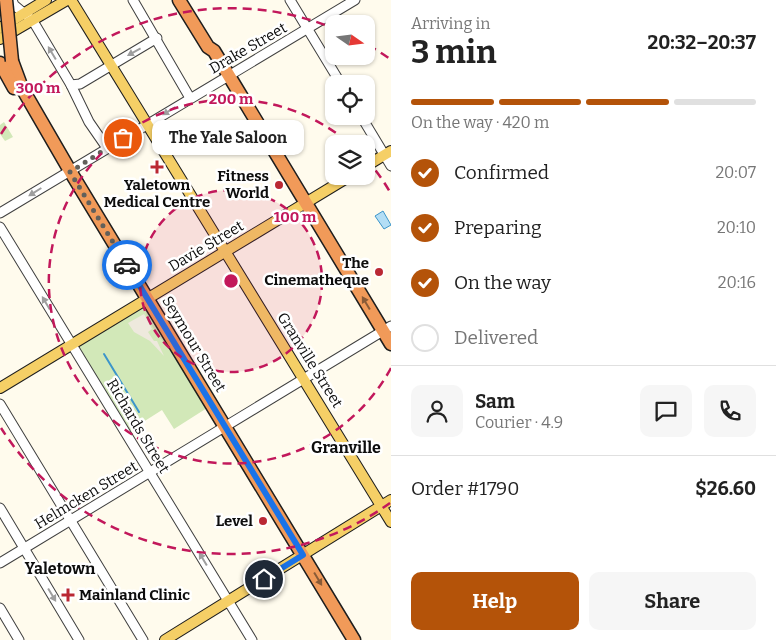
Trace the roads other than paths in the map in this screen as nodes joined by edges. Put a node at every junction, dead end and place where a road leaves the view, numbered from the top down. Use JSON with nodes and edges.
{"nodes":[{"id":1,"x":6,"y":0,"type":"edge"},
{"id":2,"x":12,"y":0,"type":"edge"},
{"id":3,"x":46,"y":0,"type":"edge"},
{"id":4,"x":69,"y":0,"type":"edge"},
{"id":5,"x":133,"y":0,"type":"edge"},
{"id":6,"x":179,"y":0,"type":"edge"},
{"id":7,"x":188,"y":0,"type":"edge"},
{"id":8,"x":290,"y":0,"type":"edge"},
{"id":9,"x":355,"y":0,"type":"edge"},
{"id":10,"x":29,"y":17,"type":"junction"},
{"id":11,"x":0,"y":28,"type":"edge"},
{"id":12,"x":307,"y":29,"type":"junction"},
{"id":13,"x":157,"y":38,"type":"junction"},
{"id":14,"x":0,"y":39,"type":"edge"},
{"id":15,"x":214,"y":51,"type":"junction"},
{"id":16,"x":6,"y":62,"type":"edge"},
{"id":17,"x":110,"y":66,"type":"junction"},
{"id":18,"x":335,"y":75,"type":"edge"},
{"id":19,"x":227,"y":76,"type":"junction"},
{"id":20,"x":71,"y":84,"type":"junction"},
{"id":21,"x":190,"y":98,"type":"junction"},
{"id":22,"x":148,"y":123,"type":"junction"},
{"id":23,"x":368,"y":125,"type":"edge"},
{"id":24,"x":107,"y":148,"type":"junction"},
{"id":25,"x":58,"y":150,"type":"junction"},
{"id":26,"x":388,"y":153,"type":"edge"},
{"id":27,"x":375,"y":161,"type":"edge"},
{"id":28,"x":391,"y":166,"type":"edge"},
{"id":29,"x":70,"y":172,"type":"junction"},
{"id":30,"x":336,"y":185,"type":"edge"},
{"id":31,"x":305,"y":204,"type":"junction"},
{"id":32,"x":0,"y":213,"type":"edge"},
{"id":33,"x":0,"y":227,"type":"edge"},
{"id":34,"x":225,"y":252,"type":"junction"},
{"id":35,"x":147,"y":298,"type":"junction"},
{"id":36,"x":387,"y":329,"type":"edge"},
{"id":37,"x":391,"y":344,"type":"edge"},
{"id":38,"x":71,"y":345,"type":"junction"},
{"id":39,"x":304,"y":379,"type":"junction"},
{"id":40,"x":0,"y":388,"type":"edge"},
{"id":41,"x":0,"y":404,"type":"edge"},
{"id":42,"x":225,"y":426,"type":"junction"},
{"id":43,"x":150,"y":472,"type":"junction"},
{"id":44,"x":391,"y":500,"type":"edge"},
{"id":45,"x":382,"y":506,"type":"junction"},
{"id":46,"x":0,"y":508,"type":"edge"},
{"id":47,"x":70,"y":521,"type":"junction"},
{"id":48,"x":391,"y":522,"type":"edge"},
{"id":49,"x":24,"y":549,"type":"junction"},
{"id":50,"x":303,"y":555,"type":"junction"},
{"id":51,"x":0,"y":564,"type":"edge"},
{"id":52,"x":228,"y":601,"type":"junction"},
{"id":53,"x":0,"y":608,"type":"edge"},
{"id":54,"x":19,"y":640,"type":"edge"},
{"id":55,"x":79,"y":640,"type":"edge"},
{"id":56,"x":143,"y":640,"type":"edge"},
{"id":57,"x":165,"y":640,"type":"edge"},
{"id":58,"x":252,"y":640,"type":"edge"},
{"id":59,"x":354,"y":640,"type":"edge"}],
"edges":[{"from":1,"to":16,"type":"highway","bridge":true},
{"from":2,"to":10,"type":"street"},
{"from":3,"to":10,"type":"main road"},
{"from":4,"to":10,"type":"main road"},
{"from":4,"to":17,"type":"main road","name":"Granville Street"},
{"from":5,"to":13,"type":"street"},
{"from":6,"to":15,"type":"highway"},
{"from":7,"to":15,"type":"highway"},
{"from":8,"to":12,"type":"street"},
{"from":9,"to":12,"type":"street","name":"Drake Street"},
{"from":10,"to":11,"type":"main road"},
{"from":10,"to":14,"type":"main road"},
{"from":20,"to":10,"type":"street","one_way":true},
{"from":12,"to":18,"type":"street"},
{"from":12,"to":19,"type":"street","name":"Drake Street"},
{"from":13,"to":17,"type":"street","one_way":true},
{"from":13,"to":21,"type":"street"},
{"from":15,"to":19,"type":"highway"},
{"from":16,"to":25,"type":"highway","name":"Seymour Street"},
{"from":16,"to":25,"type":"highway"},
{"from":17,"to":20,"type":"street"},
{"from":17,"to":22,"type":"main road","name":"Granville Street"},
{"from":19,"to":21,"type":"street","name":"Drake Street"},
{"from":19,"to":31,"type":"highway"},
{"from":20,"to":24,"type":"street"},
{"from":21,"to":22,"type":"street","name":"Drake Street","one_way":true},
{"from":22,"to":24,"type":"street","name":"Drake Street"},
{"from":22,"to":34,"type":"main road","name":"Granville Street"},
{"from":23,"to":26,"type":"street"},
{"from":24,"to":29,"type":"street","name":"Drake Street"},
{"from":25,"to":29,"type":"highway","name":"Seymour Street"},
{"from":26,"to":27,"type":"main road"},
{"from":26,"to":28,"type":"street"},
{"from":29,"to":32,"type":"street","name":"Drake Street","one_way":true},
{"from":29,"to":35,"type":"highway","name":"Seymour Street"},
{"from":30,"to":31,"type":"main road","name":"Davie Street"},
{"from":31,"to":34,"type":"main road","name":"Davie Street"},
{"from":36,"to":31,"type":"highway","one_way":true},
{"from":38,"to":33,"type":"street","name":"Richards Street","one_way":true},
{"from":34,"to":35,"type":"main road","name":"Davie Street"},
{"from":34,"to":39,"type":"main road","name":"Granville Street"},
{"from":35,"to":38,"type":"main road","name":"Davie Street"},
{"from":35,"to":42,"type":"highway","name":"Seymour Street"},
{"from":36,"to":37,"type":"highway"},
{"from":36,"to":39,"type":"street","name":"Helmcken Street"},
{"from":38,"to":40,"type":"main road","name":"Davie Street"},
{"from":38,"to":43,"type":"street","name":"Richards Street"},
{"from":39,"to":42,"type":"street","name":"Helmcken Street"},
{"from":39,"to":45,"type":"main road","name":"Granville Street"},
{"from":41,"to":47,"type":"street"},
{"from":42,"to":43,"type":"street","name":"Helmcken Street"},
{"from":42,"to":50,"type":"highway","name":"Seymour Street"},
{"from":43,"to":47,"type":"street","name":"Helmcken Street"},
{"from":52,"to":43,"type":"street","name":"Richards Street","one_way":true},
{"from":44,"to":45,"type":"main road"},
{"from":45,"to":48,"type":"main road","name":"Granville Street"},
{"from":45,"to":50,"type":"main road"},
{"from":46,"to":49,"type":"street"},
{"from":47,"to":49,"type":"street","name":"Helmcken Street"},
{"from":47,"to":56,"type":"street"},
{"from":49,"to":51,"type":"street","name":"Helmcken Street"},
{"from":49,"to":55,"type":"street","one_way":true},
{"from":50,"to":52,"type":"main road"},
{"from":50,"to":59,"type":"highway","name":"Seymour Street","one_way":true},
{"from":52,"to":57,"type":"main road"},
{"from":52,"to":58,"type":"street","name":"Richards Street"},
{"from":53,"to":54,"type":"street"}]}
